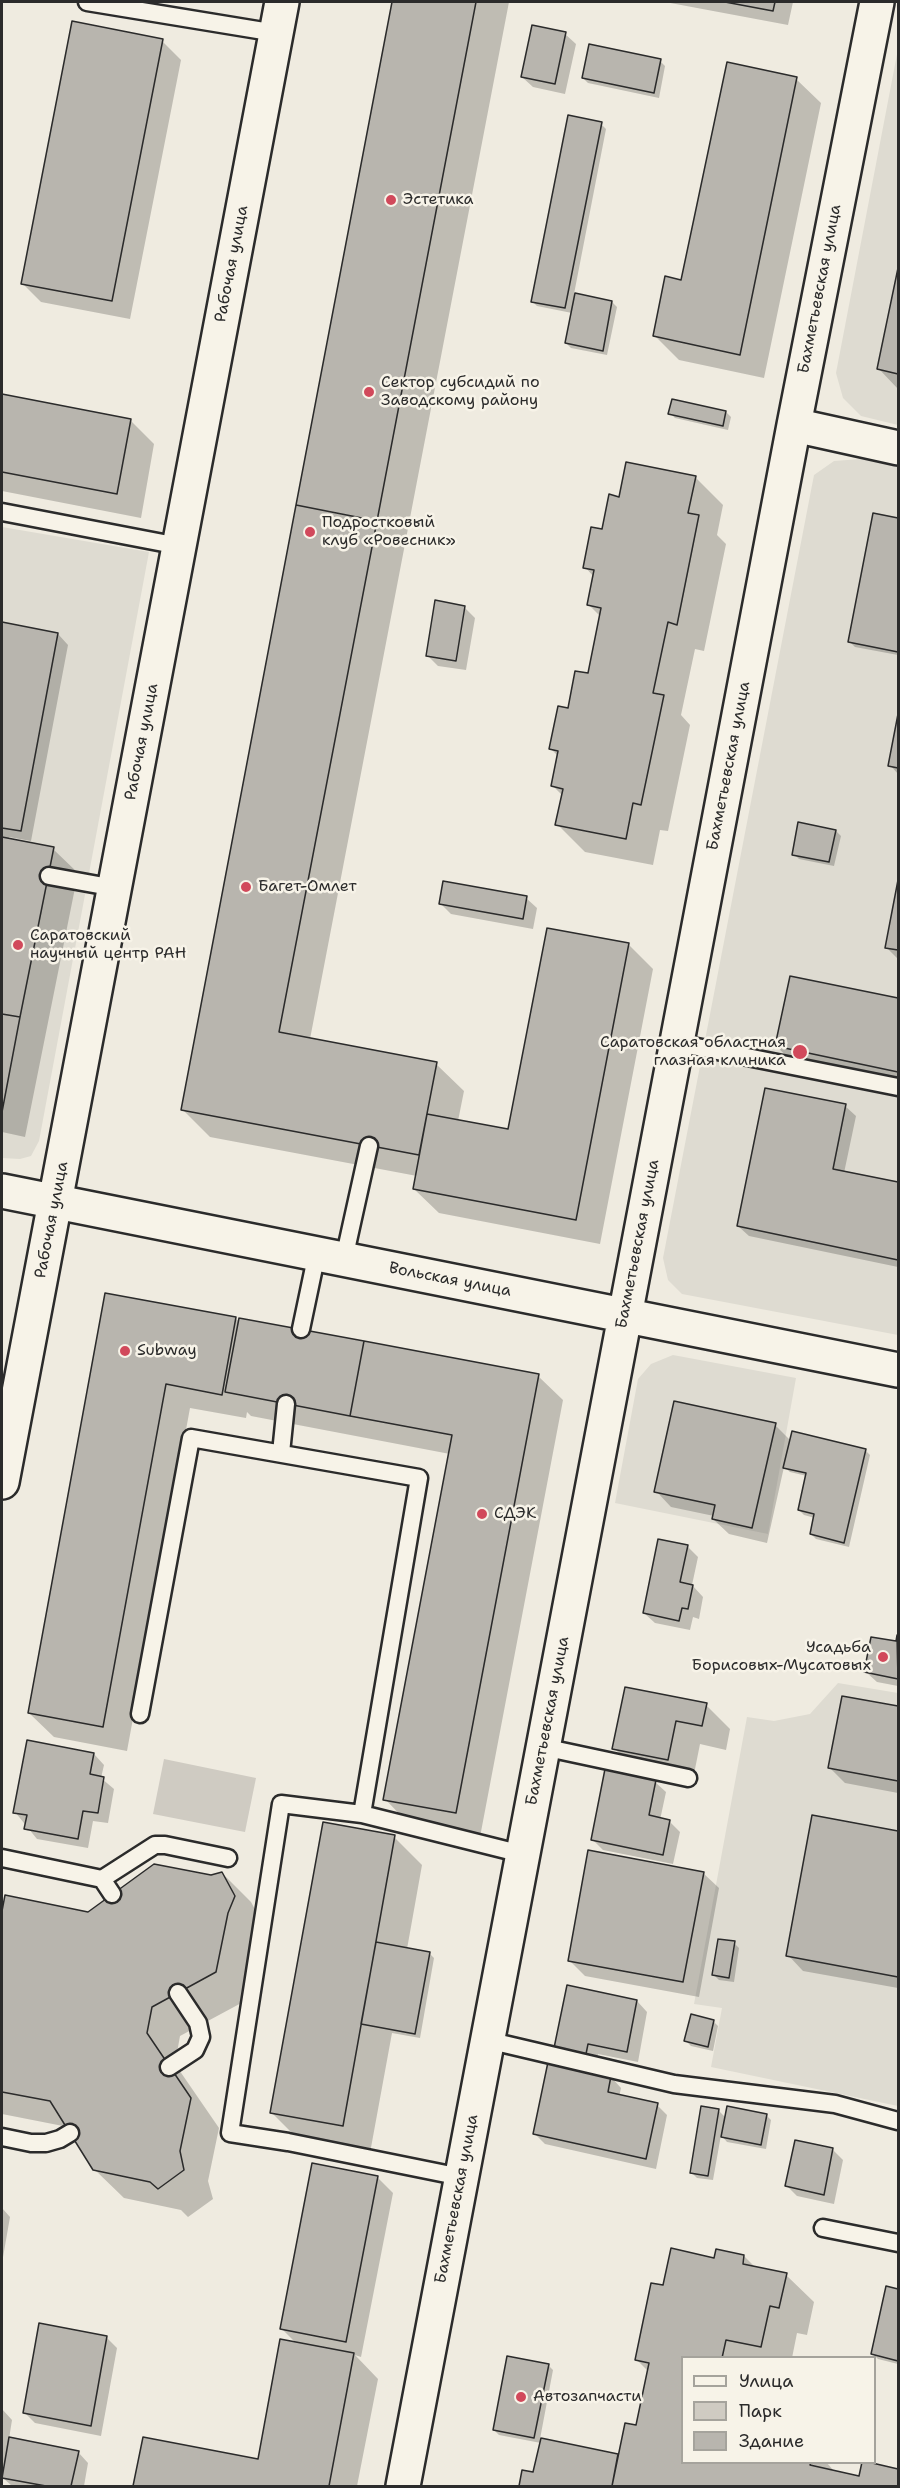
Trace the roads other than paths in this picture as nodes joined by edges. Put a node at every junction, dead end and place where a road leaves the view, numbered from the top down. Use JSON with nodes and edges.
{"nodes":[{"id":1,"x":87,"y":2,"type":"edge"},
{"id":2,"x":282,"y":2,"type":"edge"},
{"id":3,"x":877,"y":2,"type":"edge"},
{"id":4,"x":276,"y":33,"type":"junction"},
{"id":5,"x":794,"y":425,"type":"junction"},
{"id":6,"x":898,"y":448,"type":"edge"},
{"id":7,"x":2,"y":512,"type":"edge"},
{"id":8,"x":179,"y":546,"type":"junction"},
{"id":9,"x":49,"y":876,"type":"dead end"},
{"id":10,"x":115,"y":888,"type":"junction"},
{"id":11,"x":677,"y":1043,"type":"junction"},
{"id":12,"x":898,"y":1087,"type":"edge"},
{"id":13,"x":369,"y":1146,"type":"dead end"},
{"id":14,"x":2,"y":1191,"type":"edge"},
{"id":15,"x":55,"y":1201,"type":"junction"},
{"id":16,"x":331,"y":1256,"type":"junction"},
{"id":17,"x":625,"y":1315,"type":"junction"},
{"id":18,"x":301,"y":1329,"type":"dead end"},
{"id":19,"x":898,"y":1370,"type":"edge"},
{"id":20,"x":286,"y":1404,"type":"dead end"},
{"id":21,"x":281,"y":1453,"type":"junction"},
{"id":22,"x":2,"y":1473,"type":"edge"},
{"id":23,"x":140,"y":1714,"type":"dead end"},
{"id":24,"x":543,"y":1747,"type":"junction"},
{"id":25,"x":688,"y":1778,"type":"dead end"},
{"id":26,"x":362,"y":1814,"type":"junction"},
{"id":27,"x":522,"y":1854,"type":"junction"},
{"id":28,"x":2,"y":1858,"type":"edge"},
{"id":29,"x":228,"y":1858,"type":"dead end"},
{"id":30,"x":102,"y":1879,"type":"junction"},
{"id":31,"x":112,"y":1894,"type":"dead end"},
{"id":32,"x":178,"y":1993,"type":"dead end"},
{"id":33,"x":487,"y":2040,"type":"junction"},
{"id":34,"x":169,"y":2067,"type":"dead end"},
{"id":35,"x":898,"y":2121,"type":"edge"},
{"id":36,"x":70,"y":2133,"type":"dead end"},
{"id":37,"x":2,"y":2138,"type":"edge"},
{"id":38,"x":461,"y":2177,"type":"junction"},
{"id":39,"x":822,"y":2228,"type":"dead end"},
{"id":40,"x":898,"y":2243,"type":"edge"},
{"id":41,"x":403,"y":2487,"type":"edge"}],
"edges":[{"from":1,"to":4,"type":"lane"},
{"from":2,"to":4,"type":"street","name":"Рабочая улица"},
{"from":3,"to":5,"type":"street","name":"Бахметьевская улица"},
{"from":4,"to":8,"type":"street","name":"Рабочая улица"},
{"from":5,"to":6,"type":"street"},
{"from":5,"to":11,"type":"street","name":"Бахметьевская улица"},
{"from":7,"to":8,"type":"lane"},
{"from":8,"to":10,"type":"street","name":"Рабочая улица"},
{"from":9,"to":10,"type":"lane"},
{"from":10,"to":15,"type":"street","name":"Рабочая улица"},
{"from":11,"to":12,"type":"lane"},
{"from":11,"to":17,"type":"street","name":"Бахметьевская улица"},
{"from":13,"to":16,"type":"lane"},
{"from":14,"to":15,"type":"street","name":"Вольская улица"},
{"from":15,"to":16,"type":"street","name":"Вольская улица"},
{"from":15,"to":22,"type":"street","name":"Рабочая улица"},
{"from":16,"to":17,"type":"street","name":"Вольская улица"},
{"from":16,"to":18,"type":"lane"},
{"from":17,"to":19,"type":"street","name":"Вольская улица"},
{"from":17,"to":24,"type":"street","name":"Бахметьевская улица"},
{"from":20,"to":21,"type":"lane"},
{"from":21,"to":23,"type":"lane"},
{"from":21,"to":26,"type":"lane"},
{"from":24,"to":25,"type":"lane"},
{"from":24,"to":27,"type":"street","name":"Бахметьевская улица"},
{"from":26,"to":27,"type":"lane"},
{"from":26,"to":38,"type":"lane"},
{"from":27,"to":33,"type":"street","name":"Бахметьевская улица"},
{"from":28,"to":30,"type":"lane"},
{"from":29,"to":30,"type":"lane"},
{"from":30,"to":31,"type":"lane"},
{"from":32,"to":34,"type":"lane"},
{"from":33,"to":35,"type":"lane"},
{"from":33,"to":38,"type":"street","name":"Бахметьевская улица"},
{"from":36,"to":37,"type":"lane"},
{"from":38,"to":41,"type":"street","name":"Бахметьевская улица"},
{"from":39,"to":40,"type":"lane"}]}
